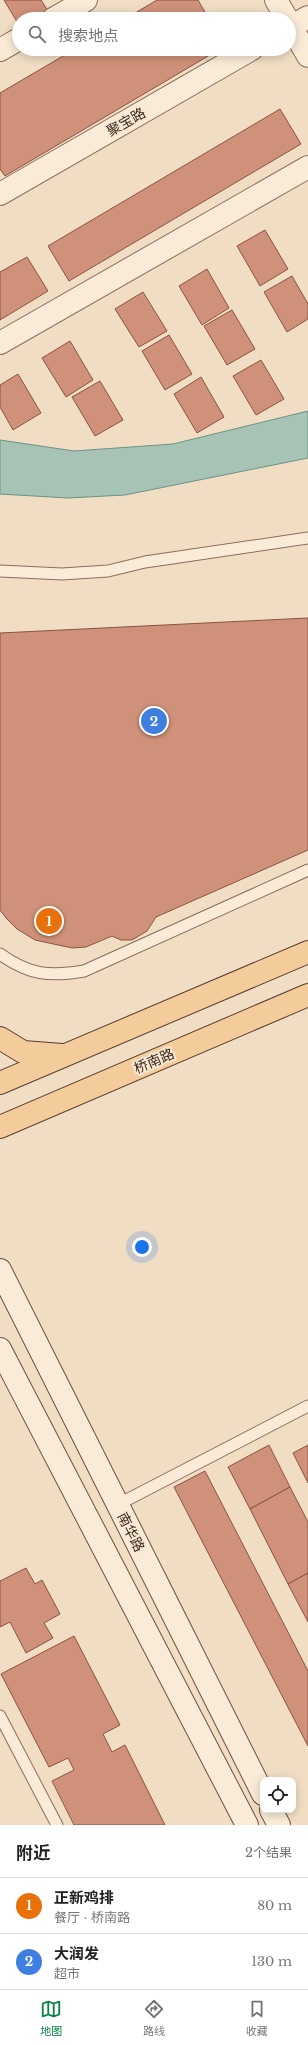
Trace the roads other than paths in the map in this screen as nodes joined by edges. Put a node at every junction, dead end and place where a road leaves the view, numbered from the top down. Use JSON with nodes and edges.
{"nodes":[{"id":1,"x":86,"y":0,"type":"edge"},
{"id":2,"x":276,"y":0,"type":"edge"},
{"id":3,"x":65,"y":12,"type":"edge"},
{"id":4,"x":285,"y":12,"type":"edge"},
{"id":5,"x":296,"y":30,"type":"edge"},
{"id":6,"x":12,"y":43,"type":"edge"},
{"id":7,"x":0,"y":50,"type":"edge"},
{"id":8,"x":240,"y":56,"type":"edge"},
{"id":9,"x":308,"y":56,"type":"edge"},
{"id":10,"x":308,"y":167,"type":"edge"},
{"id":11,"x":0,"y":194,"type":"edge"},
{"id":12,"x":0,"y":343,"type":"edge"},
{"id":13,"x":308,"y":538,"type":"edge"},
{"id":14,"x":0,"y":571,"type":"edge"},
{"id":15,"x":308,"y":870,"type":"edge"},
{"id":16,"x":308,"y":952,"type":"edge"},
{"id":17,"x":0,"y":954,"type":"edge"},
{"id":18,"x":308,"y":995,"type":"edge"},
{"id":19,"x":0,"y":1038,"type":"edge"},
{"id":20,"x":65,"y":1056,"type":"junction"},
{"id":21,"x":0,"y":1083,"type":"edge"},
{"id":22,"x":0,"y":1127,"type":"edge"},
{"id":23,"x":0,"y":1270,"type":"edge"},
{"id":24,"x":0,"y":1349,"type":"edge"},
{"id":25,"x":308,"y":1406,"type":"edge"},
{"id":26,"x":117,"y":1505,"type":"junction"},
{"id":27,"x":0,"y":1716,"type":"edge"},
{"id":28,"x":260,"y":1788,"type":"edge"},
{"id":29,"x":273,"y":1813,"type":"edge"},
{"id":30,"x":57,"y":1825,"type":"edge"},
{"id":31,"x":247,"y":1825,"type":"edge"},
{"id":32,"x":279,"y":1825,"type":"edge"}],
"edges":[{"from":1,"to":3,"type":"street"},
{"from":2,"to":4,"type":"street"},
{"from":5,"to":9,"type":"street"},
{"from":6,"to":7,"type":"street"},
{"from":8,"to":11,"type":"street","name":"聚宝路"},
{"from":10,"to":12,"type":"street"},
{"from":13,"to":14,"type":"lane"},
{"from":15,"to":17,"type":"lane"},
{"from":16,"to":20,"type":"main road"},
{"from":18,"to":22,"type":"main road","name":"桥南路"},
{"from":19,"to":20,"type":"main road"},
{"from":20,"to":21,"type":"main road"},
{"from":23,"to":26,"type":"street","name":"南华路"},
{"from":24,"to":31,"type":"street"},
{"from":25,"to":26,"type":"lane"},
{"from":26,"to":28,"type":"street","name":"南华路"},
{"from":27,"to":30,"type":"lane"},
{"from":29,"to":32,"type":"street"}]}
